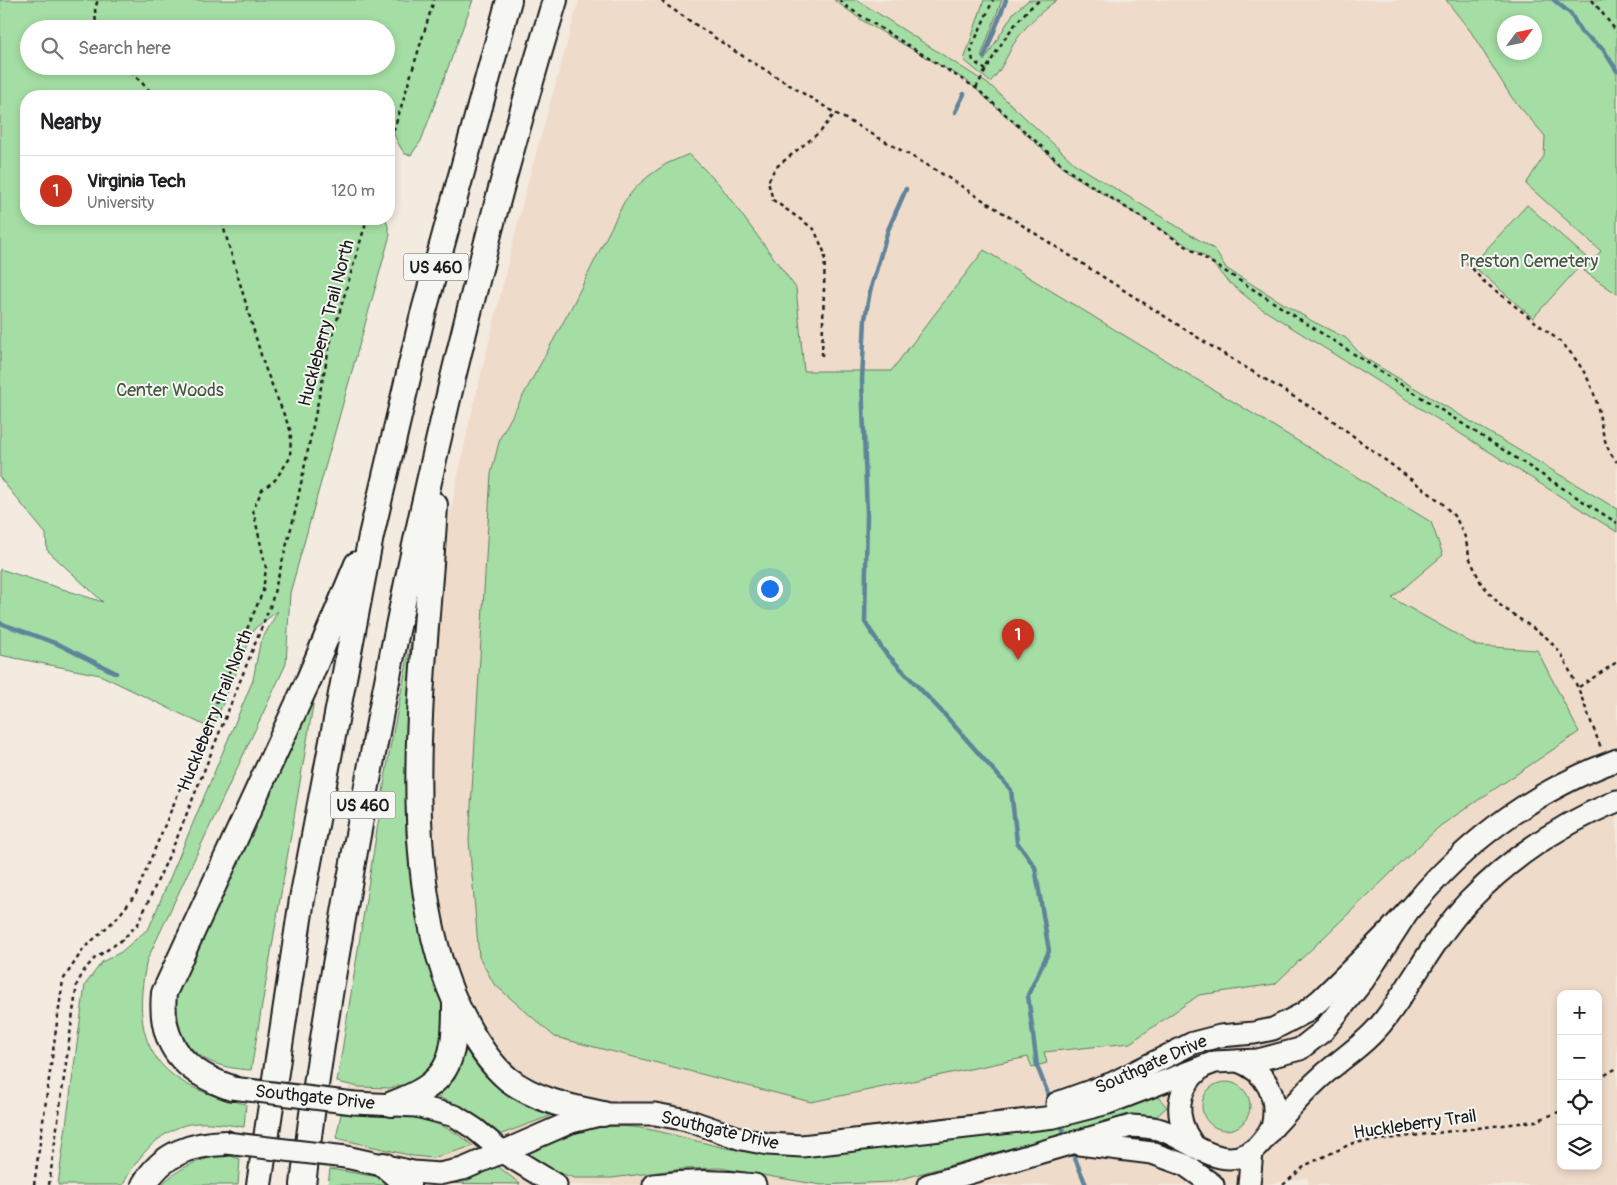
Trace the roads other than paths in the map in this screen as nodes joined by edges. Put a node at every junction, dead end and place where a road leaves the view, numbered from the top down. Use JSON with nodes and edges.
{"nodes":[{"id":1,"x":509,"y":0,"type":"edge"},
{"id":2,"x":554,"y":0,"type":"edge"},
{"id":3,"x":439,"y":428,"type":"junction"},
{"id":4,"x":371,"y":536,"type":"junction"},
{"id":5,"x":1612,"y":762,"type":"edge"},
{"id":6,"x":1617,"y":801,"type":"edge"},
{"id":7,"x":1408,"y":911,"type":"junction"},
{"id":8,"x":455,"y":1004,"type":"junction"},
{"id":9,"x":1238,"y":1061,"type":"junction"},
{"id":10,"x":1202,"y":1068,"type":"junction"},
{"id":11,"x":232,"y":1088,"type":"joint"},
{"id":12,"x":392,"y":1104,"type":"junction"},
{"id":13,"x":603,"y":1114,"type":"junction"},
{"id":14,"x":973,"y":1127,"type":"junction"},
{"id":15,"x":1272,"y":1128,"type":"junction"},
{"id":16,"x":226,"y":1143,"type":"joint"},
{"id":17,"x":1072,"y":1143,"type":"junction"},
{"id":18,"x":1195,"y":1145,"type":"junction"},
{"id":19,"x":1252,"y":1151,"type":"junction"},
{"id":20,"x":504,"y":1153,"type":"junction"},
{"id":21,"x":384,"y":1165,"type":"junction"},
{"id":22,"x":144,"y":1185,"type":"edge"},
{"id":23,"x":259,"y":1185,"type":"edge"},
{"id":24,"x":303,"y":1185,"type":"edge"},
{"id":25,"x":408,"y":1185,"type":"edge"},
{"id":26,"x":556,"y":1185,"type":"edge"},
{"id":27,"x":654,"y":1185,"type":"edge"},
{"id":28,"x":755,"y":1185,"type":"edge"},
{"id":29,"x":928,"y":1185,"type":"edge"},
{"id":30,"x":1214,"y":1185,"type":"edge"},
{"id":31,"x":1249,"y":1185,"type":"edge"}],
"edges":[{"from":1,"to":4,"type":"highway","number":"US 460"},
{"from":2,"to":3,"type":"highway","number":"US 460"},
{"from":3,"to":8,"type":"highway"},
{"from":3,"to":24,"type":"highway","number":"US 460"},
{"from":4,"to":11,"type":"highway"},
{"from":4,"to":23,"type":"highway","number":"US 460"},
{"from":5,"to":7,"type":"main road","name":"Southgate Drive"},
{"from":6,"to":15,"type":"main road"},
{"from":7,"to":9,"type":"main road","name":"Southgate Drive"},
{"from":7,"to":14,"type":"main road","name":"Southgate Drive"},
{"from":8,"to":12,"type":"highway"},
{"from":8,"to":13,"type":"highway"},
{"from":9,"to":10,"type":"main road","name":"Southgate Drive"},
{"from":9,"to":15,"type":"main road"},
{"from":10,"to":14,"type":"main road","name":"Southgate Drive"},
{"from":10,"to":18,"type":"main road","name":"Southgate Drive"},
{"from":11,"to":12,"type":"main road","name":"Southgate Drive","bridge":true},
{"from":12,"to":20,"type":"main road","name":"Southgate Drive"},
{"from":13,"to":14,"type":"main road","name":"Southgate Drive"},
{"from":13,"to":20,"type":"main road","name":"Southgate Drive"},
{"from":15,"to":19,"type":"main road"},
{"from":16,"to":21,"type":"main road","name":"Southgate Drive","bridge":true},
{"from":16,"to":22,"type":"highway"},
{"from":17,"to":18,"type":"main road"},
{"from":17,"to":29,"type":"main road"},
{"from":17,"to":30,"type":"main road"},
{"from":18,"to":19,"type":"main road"},
{"from":18,"to":30,"type":"main road","name":"Southgate Drive"},
{"from":19,"to":31,"type":"main road"},
{"from":20,"to":21,"type":"main road","name":"Southgate Drive"},
{"from":20,"to":26,"type":"main road","name":"Southgate Drive"},
{"from":21,"to":25,"type":"highway"},
{"from":27,"to":28,"type":"main road"}]}
